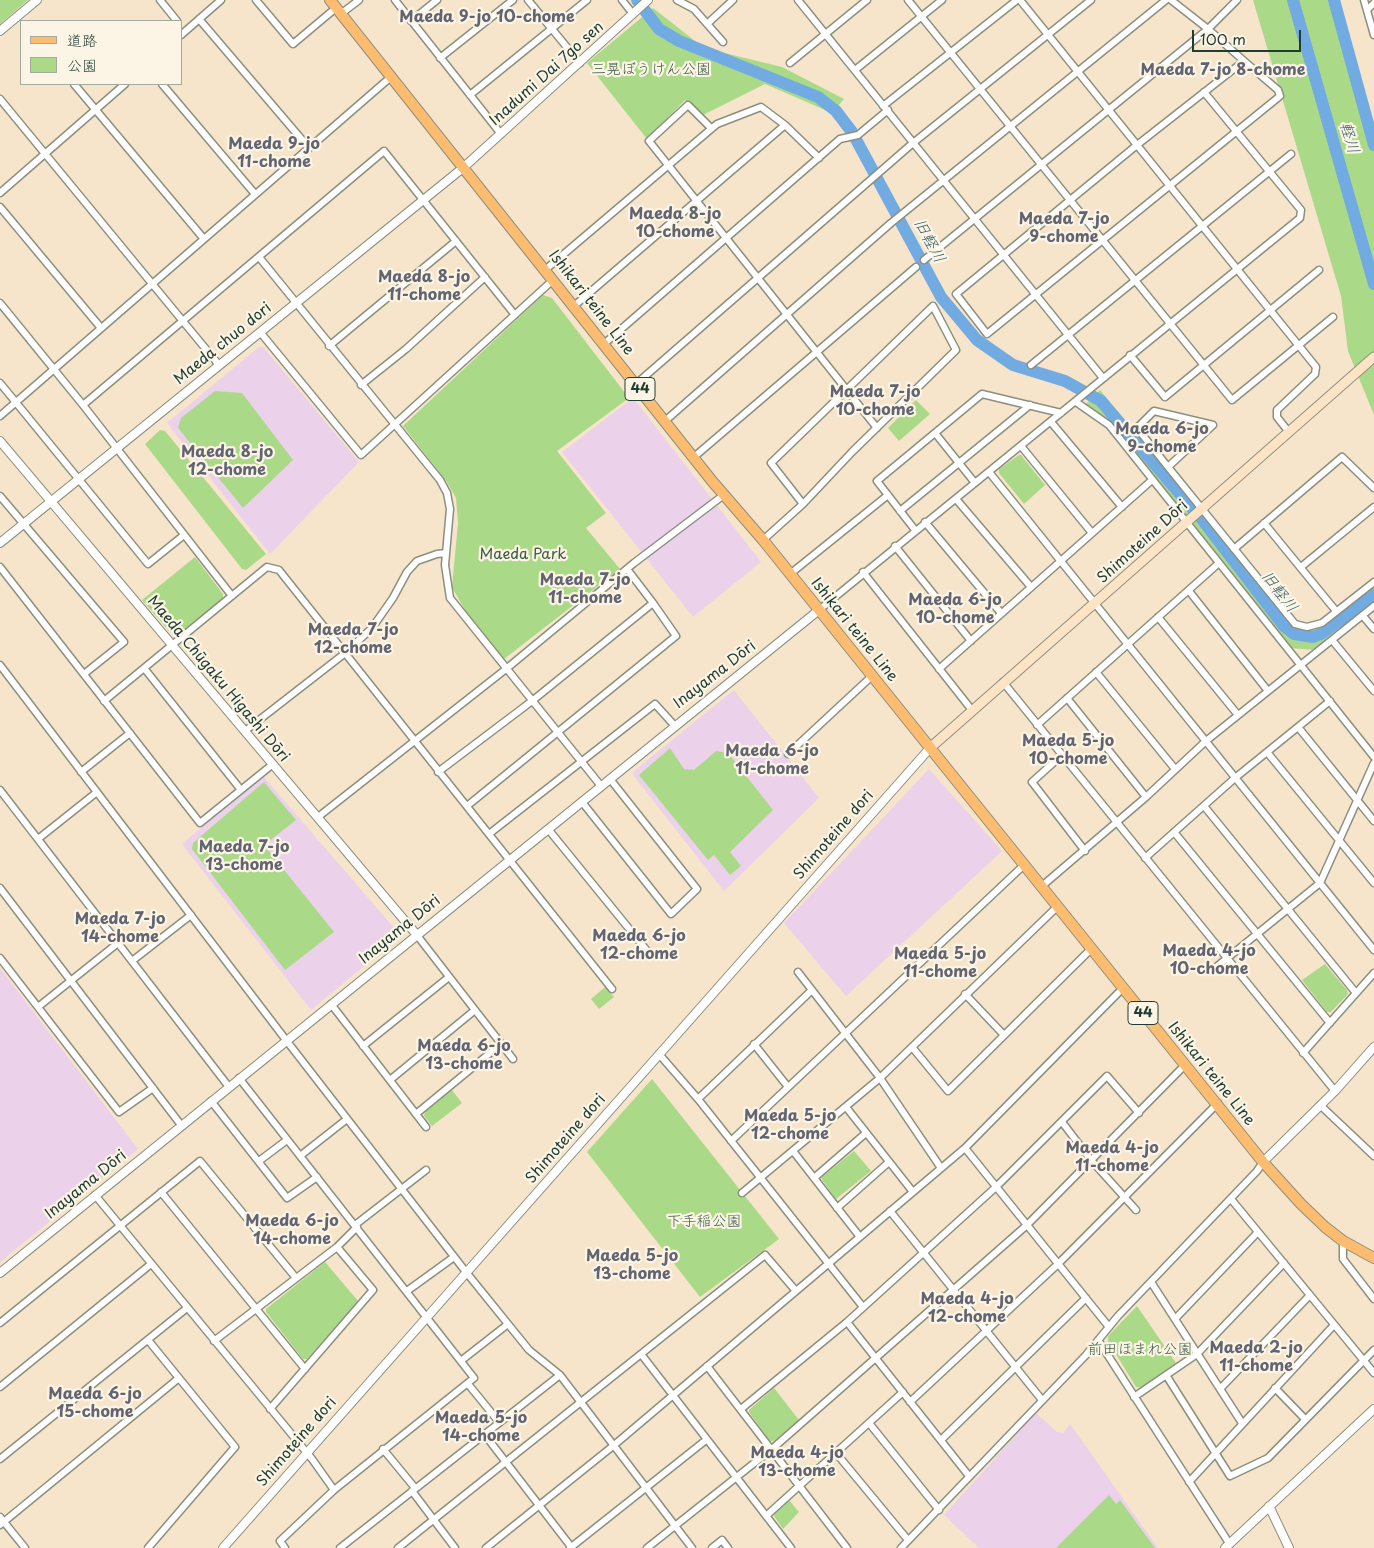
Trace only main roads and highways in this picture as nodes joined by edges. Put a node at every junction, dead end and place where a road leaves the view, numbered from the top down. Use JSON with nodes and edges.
{"nodes":[{"id":1,"x":336,"y":7,"type":"edge"},
{"id":2,"x":1374,"y":357,"type":"edge"},
{"id":3,"x":930,"y":748,"type":"junction"},
{"id":4,"x":1374,"y":1258,"type":"edge"}],
"edges":[{"from":1,"to":3,"type":"main road","name":"Ishikari teine Line","number":"44"},
{"from":2,"to":3,"type":"main road","name":"Shimoteine Dōri"},
{"from":3,"to":4,"type":"main road","name":"Ishikari teine Line","number":"44"}]}
